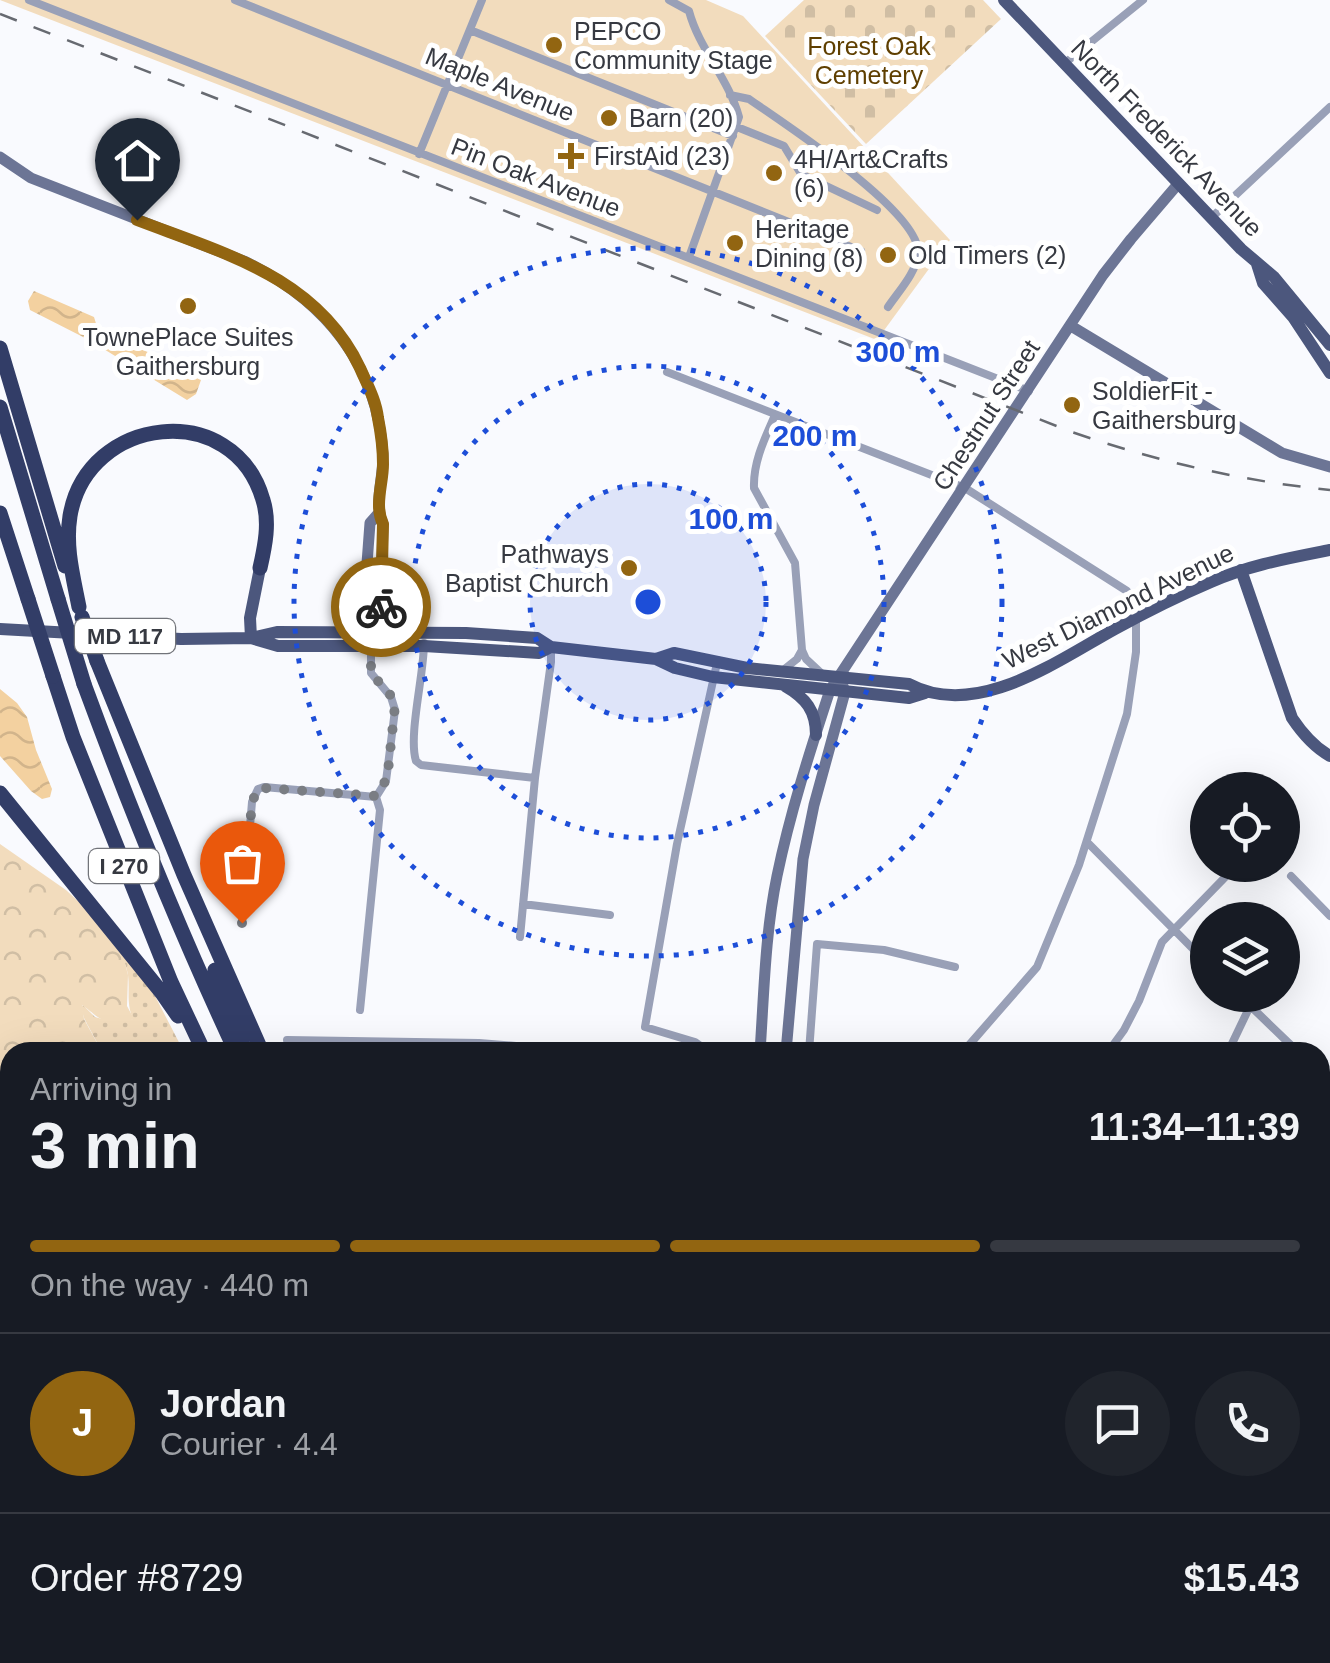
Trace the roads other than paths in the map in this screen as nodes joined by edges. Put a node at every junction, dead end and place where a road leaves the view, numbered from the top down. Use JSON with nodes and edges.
{"nodes":[{"id":1,"x":29,"y":0,"type":"edge"},
{"id":2,"x":235,"y":0,"type":"edge"},
{"id":3,"x":482,"y":0,"type":"edge"},
{"id":4,"x":669,"y":0,"type":"edge"},
{"id":5,"x":696,"y":0,"type":"edge"},
{"id":6,"x":1004,"y":0,"type":"edge"},
{"id":7,"x":1143,"y":0,"type":"edge"},
{"id":8,"x":689,"y":11,"type":"junction"},
{"id":9,"x":470,"y":30,"type":"junction"},
{"id":10,"x":1066,"y":62,"type":"junction"},
{"id":11,"x":447,"y":84,"type":"junction"},
{"id":12,"x":730,"y":95,"type":"junction"},
{"id":13,"x":1330,"y":107,"type":"edge"},
{"id":14,"x":735,"y":132,"type":"junction"},
{"id":15,"x":419,"y":154,"type":"junction"},
{"id":16,"x":0,"y":158,"type":"edge"},
{"id":17,"x":1178,"y":184,"type":"junction"},
{"id":18,"x":713,"y":192,"type":"junction"},
{"id":19,"x":877,"y":210,"type":"dead end"},
{"id":20,"x":1211,"y":218,"type":"junction"},
{"id":21,"x":861,"y":250,"type":"dead end"},
{"id":22,"x":688,"y":257,"type":"junction"},
{"id":23,"x":1256,"y":264,"type":"junction"},
{"id":24,"x":888,"y":307,"type":"dead end"},
{"id":25,"x":1070,"y":326,"type":"junction"},
{"id":26,"x":1330,"y":344,"type":"edge"},
{"id":27,"x":0,"y":348,"type":"edge"},
{"id":28,"x":668,"y":372,"type":"dead end"},
{"id":29,"x":1330,"y":372,"type":"edge"},
{"id":30,"x":1029,"y":391,"type":"junction"},
{"id":31,"x":0,"y":406,"type":"edge"},
{"id":32,"x":775,"y":415,"type":"junction"},
{"id":33,"x":1330,"y":468,"type":"edge"},
{"id":34,"x":965,"y":488,"type":"junction"},
{"id":35,"x":0,"y":514,"type":"edge"},
{"id":36,"x":378,"y":514,"type":"junction"},
{"id":37,"x":1330,"y":550,"type":"edge"},
{"id":38,"x":260,"y":568,"type":"joint"},
{"id":39,"x":1241,"y":570,"type":"junction"},
{"id":40,"x":80,"y":612,"type":"junction"},
{"id":41,"x":1137,"y":617,"type":"junction"},
{"id":42,"x":0,"y":628,"type":"edge"},
{"id":43,"x":362,"y":631,"type":"junction"},
{"id":44,"x":380,"y":631,"type":"junction"},
{"id":45,"x":251,"y":638,"type":"junction"},
{"id":46,"x":423,"y":639,"type":"junction"},
{"id":47,"x":371,"y":646,"type":"junction"},
{"id":48,"x":551,"y":647,"type":"junction"},
{"id":49,"x":802,"y":650,"type":"junction"},
{"id":50,"x":656,"y":658,"type":"junction"},
{"id":51,"x":717,"y":663,"type":"junction"},
{"id":52,"x":822,"y":674,"type":"junction"},
{"id":53,"x":840,"y":677,"type":"junction"},
{"id":54,"x":713,"y":678,"type":"junction"},
{"id":55,"x":782,"y":678,"type":"junction"},
{"id":56,"x":830,"y":690,"type":"junction"},
{"id":57,"x":845,"y":692,"type":"junction"},
{"id":58,"x":925,"y":693,"type":"junction"},
{"id":59,"x":816,"y":735,"type":"junction"},
{"id":60,"x":1330,"y":756,"type":"edge"},
{"id":61,"x":536,"y":778,"type":"junction"},
{"id":62,"x":147,"y":783,"type":"junction"},
{"id":63,"x":0,"y":793,"type":"edge"},
{"id":64,"x":376,"y":796,"type":"junction"},
{"id":65,"x":1086,"y":842,"type":"junction"},
{"id":66,"x":1220,"y":882,"type":"edge"},
{"id":67,"x":1297,"y":882,"type":"edge"},
{"id":68,"x":523,"y":904,"type":"junction"},
{"id":69,"x":610,"y":915,"type":"dead end"},
{"id":70,"x":1330,"y":916,"type":"edge"},
{"id":71,"x":242,"y":923,"type":"dead end"},
{"id":72,"x":1173,"y":930,"type":"junction"},
{"id":73,"x":520,"y":937,"type":"dead end"},
{"id":74,"x":1190,"y":947,"type":"edge"},
{"id":75,"x":955,"y":967,"type":"dead end"},
{"id":76,"x":360,"y":1010,"type":"dead end"},
{"id":77,"x":1247,"y":1012,"type":"edge"},
{"id":78,"x":1256,"y":1012,"type":"edge"},
{"id":79,"x":286,"y":1040,"type":"dead end"},
{"id":80,"x":197,"y":1042,"type":"edge"},
{"id":81,"x":199,"y":1042,"type":"edge"},
{"id":82,"x":231,"y":1042,"type":"edge"},
{"id":83,"x":242,"y":1042,"type":"edge"},
{"id":84,"x":258,"y":1042,"type":"edge"},
{"id":85,"x":415,"y":1042,"type":"edge"},
{"id":86,"x":696,"y":1042,"type":"edge"},
{"id":87,"x":761,"y":1042,"type":"edge"},
{"id":88,"x":787,"y":1042,"type":"edge"},
{"id":89,"x":810,"y":1042,"type":"edge"},
{"id":90,"x":972,"y":1042,"type":"edge"},
{"id":91,"x":1115,"y":1042,"type":"edge"},
{"id":92,"x":1233,"y":1042,"type":"edge"},
{"id":93,"x":1288,"y":1042,"type":"edge"}],
"edges":[{"from":1,"to":15,"type":"street","name":"Pin Oak Avenue"},
{"from":2,"to":11,"type":"street","name":"Maple Avenue"},
{"from":3,"to":9,"type":"street"},
{"from":4,"to":8,"type":"street"},
{"from":5,"to":8,"type":"street"},
{"from":6,"to":10,"type":"main road","name":"North Frederick Avenue"},
{"from":7,"to":10,"type":"street"},
{"from":8,"to":12,"type":"street"},
{"from":9,"to":11,"type":"street"},
{"from":9,"to":14,"type":"street"},
{"from":10,"to":17,"type":"main road","name":"North Frederick Avenue"},
{"from":11,"to":15,"type":"street"},
{"from":11,"to":18,"type":"street","name":"Maple Avenue"},
{"from":12,"to":14,"type":"street"},
{"from":12,"to":24,"type":"street"},
{"from":13,"to":20,"type":"street"},
{"from":14,"to":18,"type":"street"},
{"from":14,"to":19,"type":"street"},
{"from":15,"to":22,"type":"street","name":"Pin Oak Avenue"},
{"from":16,"to":36,"type":"street"},
{"from":17,"to":20,"type":"main road","name":"North Frederick Avenue"},
{"from":17,"to":25,"type":"street","name":"Chestnut Street"},
{"from":18,"to":21,"type":"street","name":"Maple Avenue"},
{"from":18,"to":22,"type":"street"},
{"from":20,"to":23,"type":"main road","name":"North Frederick Avenue"},
{"from":22,"to":30,"type":"street","name":"Pin Oak Avenue"},
{"from":23,"to":26,"type":"main road","name":"North Frederick Avenue"},
{"from":23,"to":29,"type":"main road","name":"North Frederick Avenue"},
{"from":25,"to":30,"type":"street","name":"Chestnut Street"},
{"from":25,"to":33,"type":"street"},
{"from":27,"to":40,"type":"highway","number":"I 270"},
{"from":28,"to":32,"type":"street"},
{"from":30,"to":34,"type":"street","name":"Chestnut Street"},
{"from":31,"to":82,"type":"highway","number":"I 270","bridge":true},
{"from":32,"to":34,"type":"street"},
{"from":32,"to":49,"type":"street"},
{"from":34,"to":41,"type":"street"},
{"from":34,"to":53,"type":"street","name":"Chestnut Street"},
{"from":35,"to":81,"type":"highway","number":"I 270","bridge":true},
{"from":36,"to":43,"type":"street"},
{"from":36,"to":44,"type":"street"},
{"from":37,"to":39,"type":"main road","name":"West Diamond Avenue"},
{"from":38,"to":40,"type":"highway"},
{"from":38,"to":45,"type":"main road"},
{"from":39,"to":41,"type":"main road","name":"West Diamond Avenue"},
{"from":39,"to":60,"type":"main road"},
{"from":40,"to":62,"type":"highway","number":"I 270","bridge":true},
{"from":41,"to":58,"type":"main road","name":"West Diamond Avenue"},
{"from":41,"to":65,"type":"street"},
{"from":42,"to":45,"type":"main road","name":"West Diamond Avenue","number":"MD 117"},
{"from":43,"to":44,"type":"main road","name":"West Diamond Avenue","number":"MD 117"},
{"from":43,"to":45,"type":"main road","name":"West Diamond Avenue","number":"MD 117"},
{"from":43,"to":47,"type":"street"},
{"from":44,"to":46,"type":"main road","name":"West Diamond Avenue","number":"MD 117"},
{"from":44,"to":47,"type":"street"},
{"from":45,"to":47,"type":"main road","name":"West Diamond Avenue","number":"MD 117"},
{"from":46,"to":47,"type":"main road","name":"West Diamond Avenue","number":"MD 117"},
{"from":46,"to":48,"type":"main road","name":"West Diamond Avenue","number":"MD 117"},
{"from":46,"to":61,"type":"street"},
{"from":47,"to":64,"type":"street"},
{"from":48,"to":50,"type":"main road","name":"West Diamond Avenue","number":"MD 117"},
{"from":48,"to":61,"type":"street"},
{"from":49,"to":52,"type":"street"},
{"from":49,"to":55,"type":"street"},
{"from":50,"to":51,"type":"main road","name":"West Diamond Avenue","number":"MD 117"},
{"from":50,"to":54,"type":"main road","name":"West Diamond Avenue","number":"MD 117"},
{"from":51,"to":54,"type":"street"},
{"from":51,"to":55,"type":"main road","name":"West Diamond Avenue","number":"MD 117"},
{"from":52,"to":53,"type":"main road","name":"West Diamond Avenue","number":"MD 117"},
{"from":52,"to":55,"type":"main road","name":"West Diamond Avenue","number":"MD 117"},
{"from":53,"to":56,"type":"street","name":"Chestnut Street"},
{"from":53,"to":57,"type":"street"},
{"from":53,"to":58,"type":"main road","name":"West Diamond Avenue"},
{"from":54,"to":55,"type":"main road","name":"West Diamond Avenue","number":"MD 117"},
{"from":54,"to":86,"type":"street"},
{"from":55,"to":56,"type":"main road","name":"West Diamond Avenue","number":"MD 117"},
{"from":55,"to":59,"type":"main road"},
{"from":56,"to":57,"type":"main road","name":"West Diamond Avenue","number":"MD 117"},
{"from":56,"to":59,"type":"street"},
{"from":57,"to":58,"type":"main road","name":"West Diamond Avenue"},
{"from":57,"to":88,"type":"street"},
{"from":59,"to":87,"type":"street"},
{"from":61,"to":68,"type":"street"},
{"from":62,"to":83,"type":"highway"},
{"from":62,"to":84,"type":"highway","number":"I 270"},
{"from":63,"to":80,"type":"highway"},
{"from":64,"to":71,"type":"street"},
{"from":64,"to":76,"type":"street"},
{"from":65,"to":72,"type":"street"},
{"from":65,"to":90,"type":"street"},
{"from":66,"to":72,"type":"street"},
{"from":67,"to":70,"type":"street"},
{"from":68,"to":69,"type":"street"},
{"from":68,"to":73,"type":"street"},
{"from":72,"to":74,"type":"street"},
{"from":72,"to":91,"type":"street"},
{"from":75,"to":89,"type":"street"},
{"from":77,"to":92,"type":"street"},
{"from":78,"to":93,"type":"street"},
{"from":79,"to":85,"type":"street"}]}
